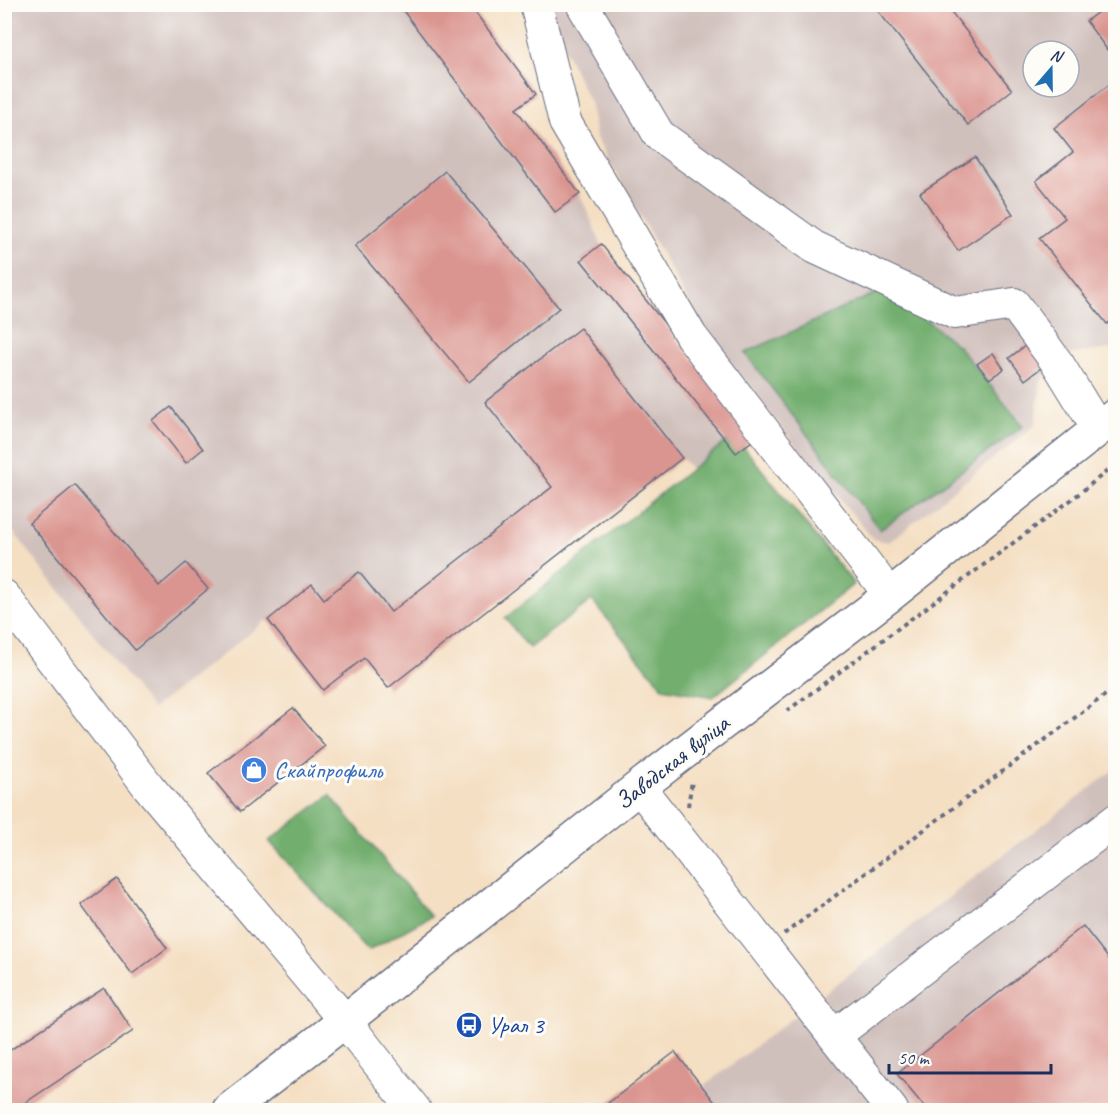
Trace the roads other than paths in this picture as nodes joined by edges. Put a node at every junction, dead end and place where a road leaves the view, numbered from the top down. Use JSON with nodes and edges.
{"nodes":[{"id":1,"x":536,"y":4,"type":"edge"},
{"id":2,"x":582,"y":4,"type":"edge"},
{"id":3,"x":1107,"y":422,"type":"edge"},
{"id":4,"x":890,"y":595,"type":"junction"},
{"id":5,"x":4,"y":596,"type":"edge"},
{"id":6,"x":639,"y":787,"type":"junction"},
{"id":7,"x":1115,"y":821,"type":"edge"},
{"id":8,"x":345,"y":1021,"type":"junction"},
{"id":9,"x":834,"y":1036,"type":"junction"},
{"id":10,"x":229,"y":1110,"type":"edge"},
{"id":11,"x":415,"y":1110,"type":"edge"},
{"id":12,"x":892,"y":1110,"type":"edge"}],
"edges":[{"from":1,"to":4,"type":"street"},
{"from":2,"to":3,"type":"street"},
{"from":3,"to":4,"type":"main road","name":"Заводская вуліца"},
{"from":4,"to":6,"type":"main road","name":"Заводская вуліца"},
{"from":5,"to":8,"type":"street"},
{"from":6,"to":8,"type":"main road","name":"Заводская вуліца"},
{"from":6,"to":9,"type":"street"},
{"from":7,"to":9,"type":"street"},
{"from":8,"to":10,"type":"main road","name":"Заводская вуліца"},
{"from":8,"to":11,"type":"street"},
{"from":9,"to":12,"type":"street"}]}
